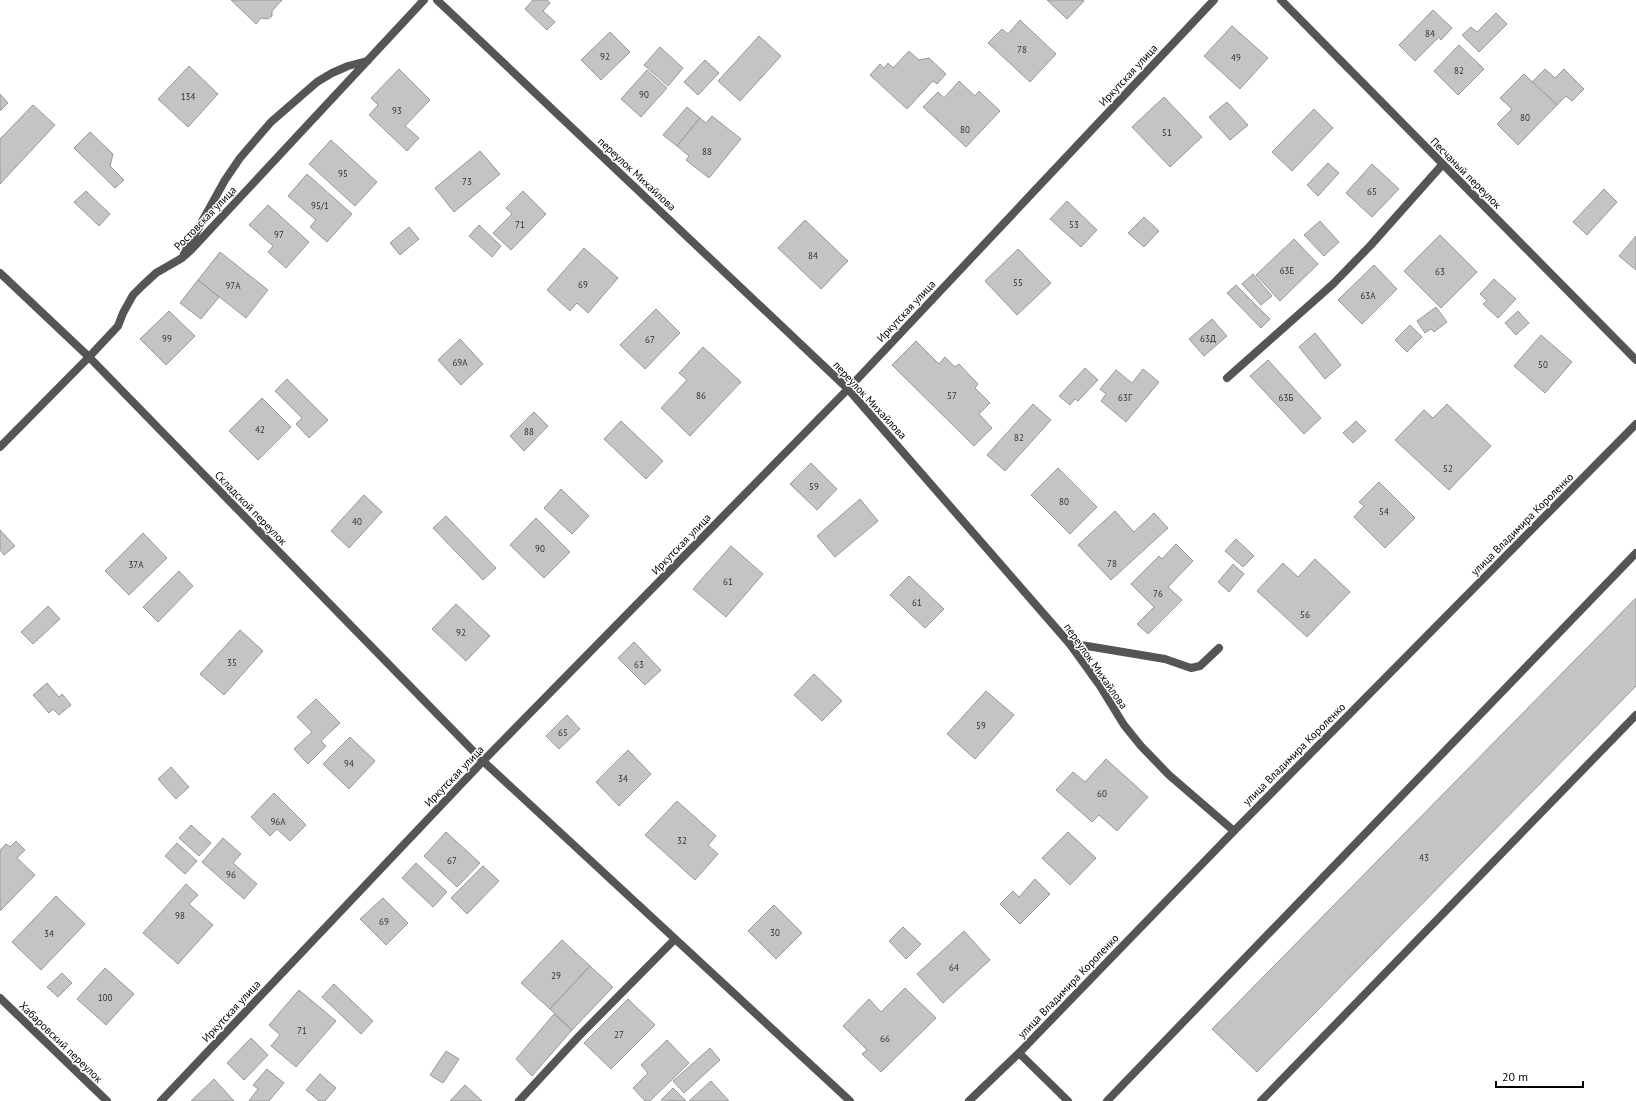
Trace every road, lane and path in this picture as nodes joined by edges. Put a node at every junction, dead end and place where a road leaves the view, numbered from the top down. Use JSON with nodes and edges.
{"nodes":[{"id":1,"x":424,"y":0,"type":"edge"},
{"id":2,"x":437,"y":0,"type":"edge"},
{"id":3,"x":1214,"y":0,"type":"edge"},
{"id":4,"x":1281,"y":0,"type":"edge"},
{"id":5,"x":368,"y":61,"type":"junction"},
{"id":6,"x":1442,"y":165,"type":"junction"},
{"id":7,"x":182,"y":258,"type":"junction"},
{"id":8,"x":0,"y":273,"type":"edge"},
{"id":9,"x":89,"y":357,"type":"junction"},
{"id":10,"x":1636,"y":360,"type":"edge"},
{"id":11,"x":1227,"y":378,"type":"dead end"},
{"id":12,"x":848,"y":389,"type":"junction"},
{"id":13,"x":1636,"y":424,"type":"edge"},
{"id":14,"x":0,"y":446,"type":"edge"},
{"id":15,"x":1636,"y":553,"type":"edge"},
{"id":16,"x":1069,"y":643,"type":"junction"},
{"id":17,"x":1219,"y":648,"type":"dead end"},
{"id":18,"x":1636,"y":715,"type":"edge"},
{"id":19,"x":483,"y":762,"type":"junction"},
{"id":20,"x":1234,"y":831,"type":"junction"},
{"id":21,"x":675,"y":939,"type":"junction"},
{"id":22,"x":0,"y":998,"type":"edge"},
{"id":23,"x":1019,"y":1053,"type":"junction"},
{"id":24,"x":107,"y":1101,"type":"edge"},
{"id":25,"x":161,"y":1101,"type":"edge"},
{"id":26,"x":519,"y":1101,"type":"edge"},
{"id":27,"x":850,"y":1101,"type":"edge"},
{"id":28,"x":969,"y":1101,"type":"edge"},
{"id":29,"x":1068,"y":1101,"type":"edge"},
{"id":30,"x":1108,"y":1101,"type":"edge"},
{"id":31,"x":1261,"y":1101,"type":"edge"}],
"edges":[{"from":1,"to":5,"type":"street","name":"Ростовская улица"},
{"from":2,"to":12,"type":"street","name":"переулок Михайлова"},
{"from":3,"to":12,"type":"street","name":"Иркутская улица"},
{"from":4,"to":6,"type":"street","name":"Песчаный переулок"},
{"from":5,"to":7,"type":"street","name":"Ростовская улица"},
{"from":5,"to":7,"type":"street"},
{"from":6,"to":10,"type":"street","name":"Песчаный переулок"},
{"from":6,"to":11,"type":"street"},
{"from":7,"to":9,"type":"street","name":"Ростовская улица"},
{"from":8,"to":9,"type":"street","name":"Складской переулок"},
{"from":9,"to":14,"type":"street","name":"Ростовская улица"},
{"from":9,"to":19,"type":"street","name":"Складской переулок"},
{"from":12,"to":16,"type":"street","name":"переулок Михайлова"},
{"from":12,"to":19,"type":"street","name":"Иркутская улица"},
{"from":13,"to":20,"type":"street","name":"улица Владимира Короленко"},
{"from":15,"to":30,"type":"street"},
{"from":16,"to":17,"type":"street"},
{"from":16,"to":20,"type":"street","name":"переулок Михайлова"},
{"from":18,"to":31,"type":"street"},
{"from":19,"to":21,"type":"street","name":"Складской переулок"},
{"from":19,"to":25,"type":"street","name":"Иркутская улица"},
{"from":20,"to":23,"type":"street","name":"улица Владимира Короленко"},
{"from":21,"to":26,"type":"street"},
{"from":21,"to":27,"type":"street","name":"Складской переулок"},
{"from":22,"to":24,"type":"street","name":"Хабаровский переулок"},
{"from":23,"to":28,"type":"street","name":"улица Владимира Короленко"},
{"from":23,"to":29,"type":"street"}]}
